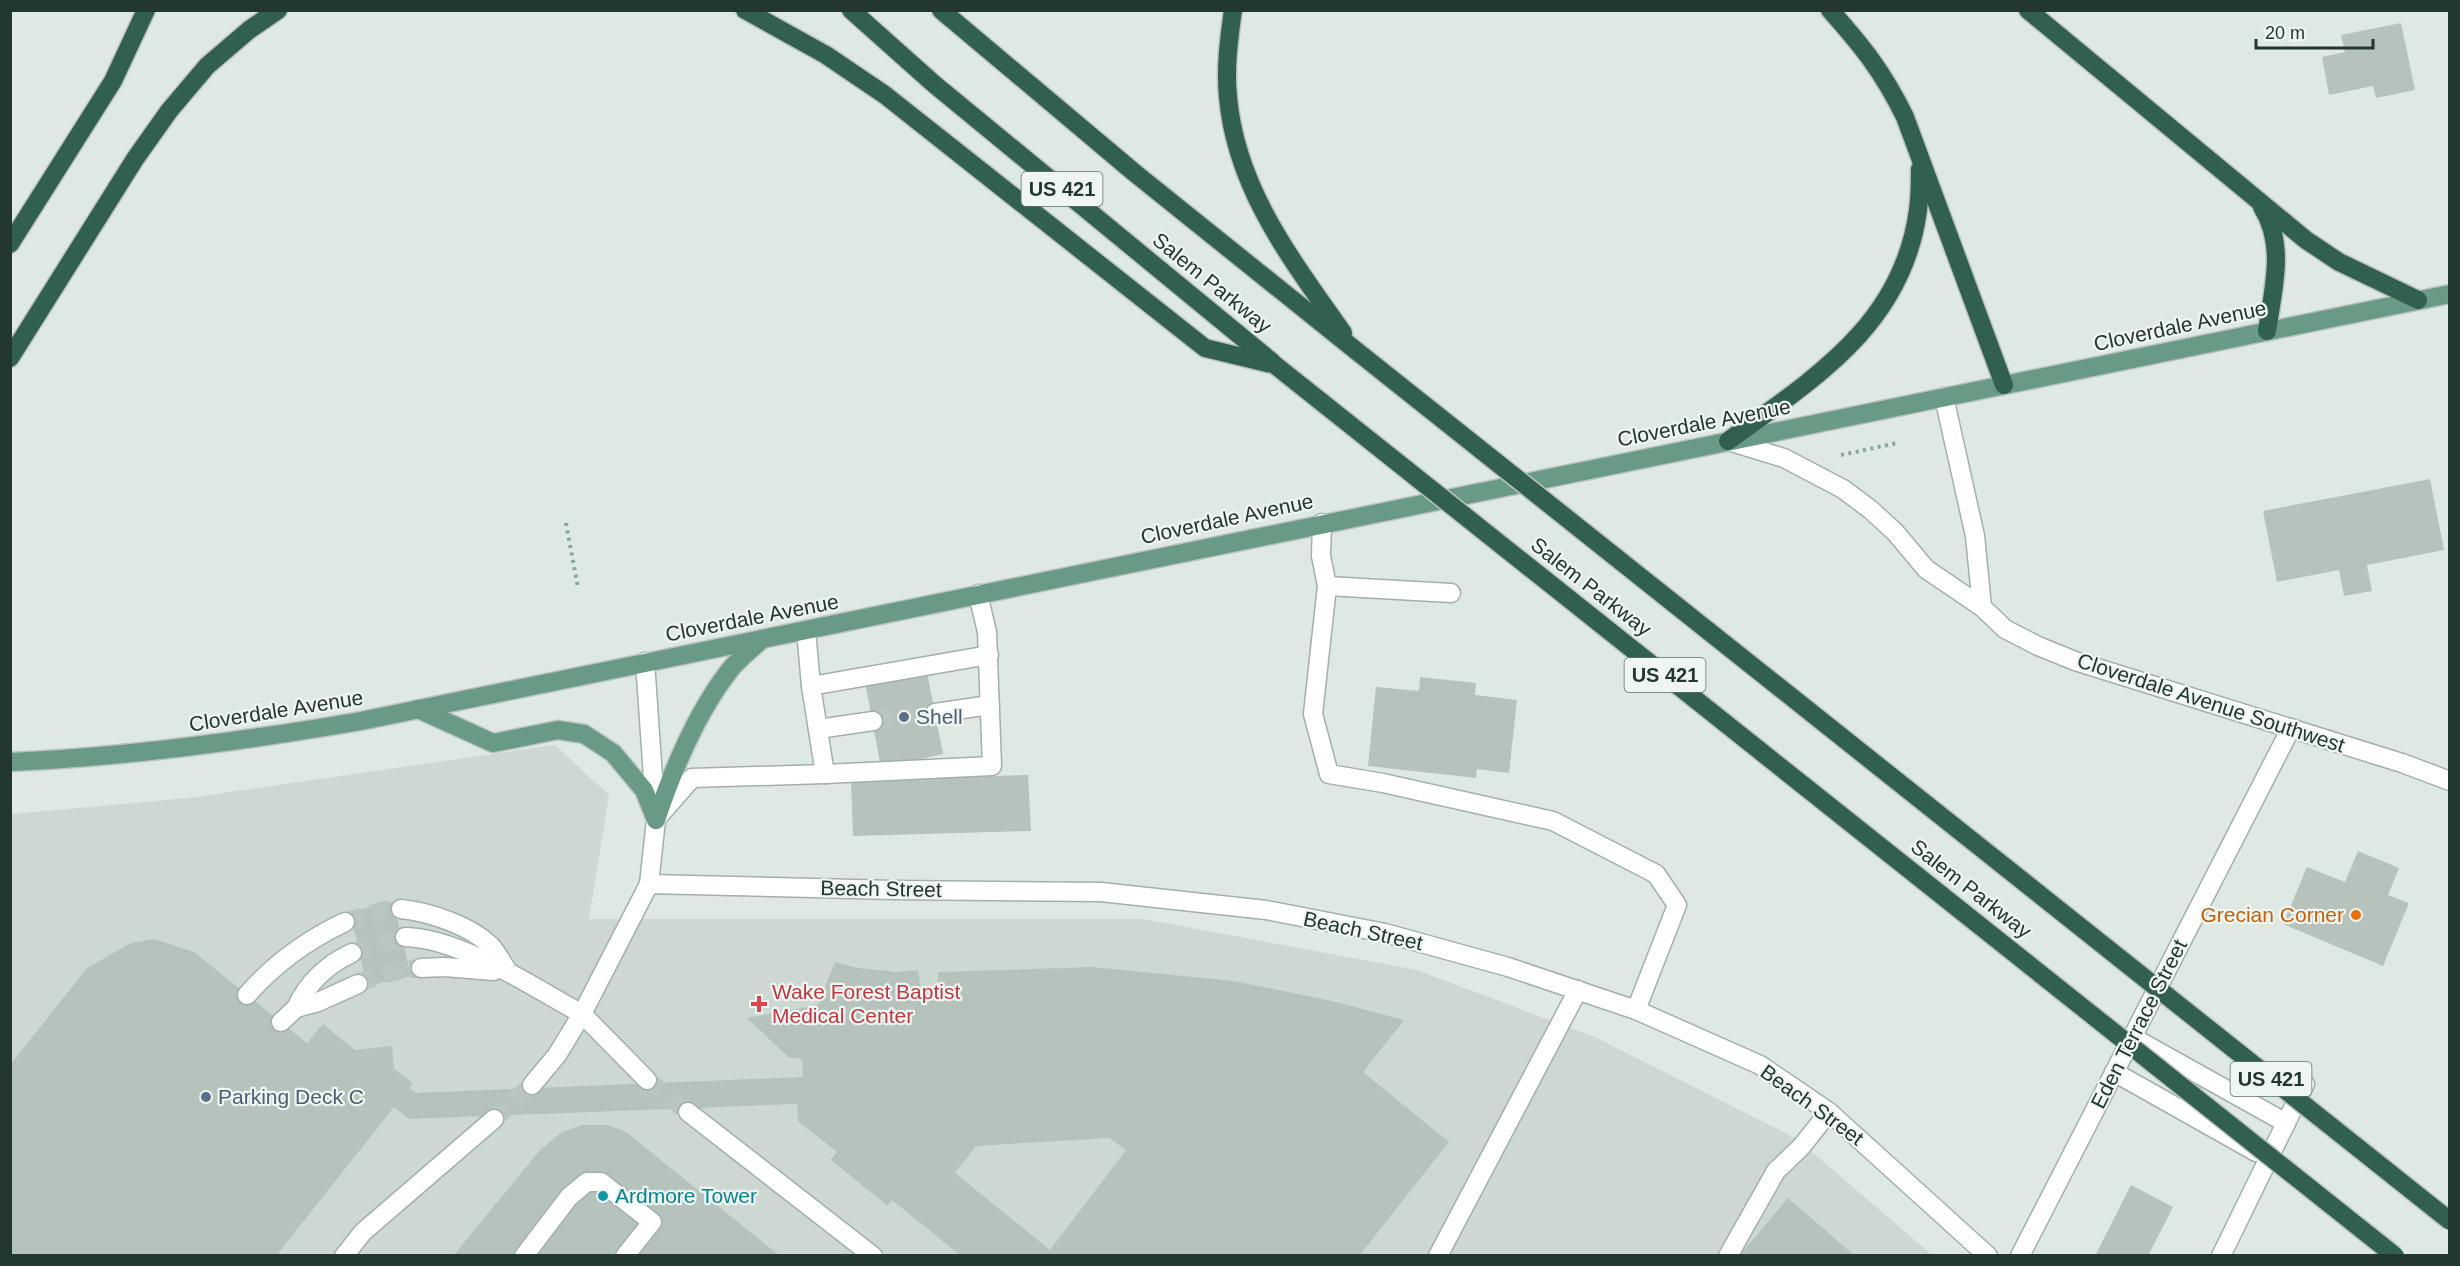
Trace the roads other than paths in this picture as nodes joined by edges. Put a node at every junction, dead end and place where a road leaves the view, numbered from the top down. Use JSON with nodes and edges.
{"nodes":[{"id":1,"x":146,"y":10,"type":"edge"},
{"id":2,"x":278,"y":10,"type":"edge"},
{"id":3,"x":745,"y":10,"type":"edge"},
{"id":4,"x":851,"y":10,"type":"edge"},
{"id":5,"x":941,"y":10,"type":"edge"},
{"id":6,"x":1233,"y":10,"type":"edge"},
{"id":7,"x":1830,"y":10,"type":"edge"},
{"id":8,"x":2028,"y":10,"type":"edge"},
{"id":9,"x":1921,"y":161,"type":"junction"},
{"id":10,"x":2256,"y":198,"type":"junction"},
{"id":11,"x":10,"y":244,"type":"edge"},
{"id":12,"x":2450,"y":294,"type":"edge"},
{"id":13,"x":2418,"y":300,"type":"junction"},
{"id":14,"x":2267,"y":331,"type":"junction"},
{"id":15,"x":1354,"y":349,"type":"junction"},
{"id":16,"x":10,"y":358,"type":"edge"},
{"id":17,"x":1275,"y":365,"type":"junction"},
{"id":18,"x":2004,"y":385,"type":"junction"},
{"id":19,"x":1944,"y":397,"type":"junction"},
{"id":20,"x":1728,"y":441,"type":"junction"},
{"id":21,"x":1322,"y":523,"type":"junction"},
{"id":22,"x":1327,"y":586,"type":"junction"},
{"id":23,"x":1451,"y":593,"type":"dead end"},
{"id":24,"x":978,"y":594,"type":"junction"},
{"id":25,"x":1982,"y":607,"type":"junction"},
{"id":26,"x":806,"y":630,"type":"junction"},
{"id":27,"x":762,"y":639,"type":"junction"},
{"id":28,"x":989,"y":656,"type":"junction"},
{"id":29,"x":645,"y":662,"type":"junction"},
{"id":30,"x":811,"y":686,"type":"junction"},
{"id":31,"x":990,"y":705,"type":"junction"},
{"id":32,"x":418,"y":709,"type":"junction"},
{"id":33,"x":935,"y":712,"type":"tunnel mouth"},
{"id":34,"x":873,"y":721,"type":"tunnel mouth"},
{"id":35,"x":2291,"y":728,"type":"junction"},
{"id":36,"x":818,"y":729,"type":"junction"},
{"id":37,"x":10,"y":762,"type":"edge"},
{"id":38,"x":825,"y":774,"type":"junction"},
{"id":39,"x":2450,"y":781,"type":"edge"},
{"id":40,"x":656,"y":820,"type":"junction"},
{"id":41,"x":649,"y":884,"type":"junction"},
{"id":42,"x":401,"y":909,"type":"tunnel mouth"},
{"id":43,"x":345,"y":921,"type":"tunnel mouth"},
{"id":44,"x":405,"y":937,"type":"tunnel mouth"},
{"id":45,"x":352,"y":952,"type":"tunnel mouth"},
{"id":46,"x":421,"y":968,"type":"tunnel mouth"},
{"id":47,"x":509,"y":974,"type":"junction"},
{"id":48,"x":358,"y":984,"type":"tunnel mouth"},
{"id":49,"x":1578,"y":990,"type":"junction"},
{"id":50,"x":247,"y":995,"type":"dead end"},
{"id":51,"x":296,"y":1008,"type":"junction"},
{"id":52,"x":1636,"y":1010,"type":"junction"},
{"id":53,"x":582,"y":1014,"type":"junction"},
{"id":54,"x":281,"y":1022,"type":"dead end"},
{"id":55,"x":2132,"y":1037,"type":"junction"},
{"id":56,"x":2114,"y":1072,"type":"junction"},
{"id":57,"x":647,"y":1080,"type":"tunnel mouth"},
{"id":58,"x":2305,"y":1084,"type":"dead end"},
{"id":59,"x":532,"y":1085,"type":"tunnel mouth"},
{"id":60,"x":688,"y":1112,"type":"tunnel mouth"},
{"id":61,"x":1829,"y":1112,"type":"junction"},
{"id":62,"x":494,"y":1119,"type":"tunnel mouth"},
{"id":63,"x":2286,"y":1123,"type":"junction"},
{"id":64,"x":2269,"y":1160,"type":"junction"},
{"id":65,"x":2450,"y":1221,"type":"edge"},
{"id":66,"x":344,"y":1256,"type":"edge"},
{"id":67,"x":524,"y":1256,"type":"edge"},
{"id":68,"x":625,"y":1256,"type":"edge"},
{"id":69,"x":873,"y":1256,"type":"edge"},
{"id":70,"x":1437,"y":1256,"type":"edge"},
{"id":71,"x":1728,"y":1256,"type":"edge"},
{"id":72,"x":1988,"y":1256,"type":"edge"},
{"id":73,"x":2020,"y":1256,"type":"edge"},
{"id":74,"x":2221,"y":1256,"type":"edge"},
{"id":75,"x":2395,"y":1256,"type":"edge"}],
"edges":[{"from":1,"to":11,"type":"highway"},
{"from":2,"to":16,"type":"highway"},
{"from":3,"to":17,"type":"highway"},
{"from":4,"to":17,"type":"highway","name":"Salem Parkway","number":"US 421"},
{"from":5,"to":15,"type":"highway","name":"Salem Parkway","number":"US 421"},
{"from":6,"to":15,"type":"highway"},
{"from":7,"to":9,"type":"highway"},
{"from":8,"to":10,"type":"highway"},
{"from":9,"to":18,"type":"highway"},
{"from":9,"to":20,"type":"highway"},
{"from":10,"to":13,"type":"highway"},
{"from":10,"to":14,"type":"highway"},
{"from":12,"to":13,"type":"main road","name":"Cloverdale Avenue"},
{"from":13,"to":14,"type":"main road","name":"Cloverdale Avenue"},
{"from":14,"to":18,"type":"main road","name":"Cloverdale Avenue"},
{"from":15,"to":65,"type":"highway","name":"Salem Parkway","number":"US 421","bridge":true},
{"from":17,"to":75,"type":"highway","name":"Salem Parkway","number":"US 421","bridge":true},
{"from":18,"to":19,"type":"main road","name":"Cloverdale Avenue"},
{"from":19,"to":20,"type":"main road","name":"Cloverdale Avenue"},
{"from":19,"to":25,"type":"street"},
{"from":20,"to":21,"type":"main road","name":"Cloverdale Avenue"},
{"from":20,"to":25,"type":"street","name":"Cloverdale Avenue Southwest"},
{"from":21,"to":22,"type":"street"},
{"from":21,"to":24,"type":"main road","name":"Cloverdale Avenue"},
{"from":22,"to":23,"type":"street"},
{"from":22,"to":52,"type":"street"},
{"from":24,"to":26,"type":"main road","name":"Cloverdale Avenue"},
{"from":24,"to":28,"type":"street"},
{"from":25,"to":35,"type":"street","name":"Cloverdale Avenue Southwest"},
{"from":26,"to":27,"type":"main road","name":"Cloverdale Avenue"},
{"from":26,"to":30,"type":"street"},
{"from":27,"to":29,"type":"main road","name":"Cloverdale Avenue"},
{"from":27,"to":40,"type":"main road"},
{"from":28,"to":30,"type":"street"},
{"from":28,"to":31,"type":"street"},
{"from":29,"to":32,"type":"main road","name":"Cloverdale Avenue"},
{"from":29,"to":40,"type":"street"},
{"from":30,"to":36,"type":"street"},
{"from":31,"to":33,"type":"street"},
{"from":31,"to":38,"type":"street"},
{"from":32,"to":37,"type":"main road","name":"Cloverdale Avenue"},
{"from":32,"to":40,"type":"main road"},
{"from":34,"to":36,"type":"street"},
{"from":35,"to":39,"type":"street","name":"Cloverdale Avenue Southwest"},
{"from":35,"to":55,"type":"street","name":"Eden Terrace Street"},
{"from":36,"to":38,"type":"street"},
{"from":38,"to":40,"type":"street"},
{"from":40,"to":41,"type":"street"},
{"from":41,"to":49,"type":"street","name":"Beach Street"},
{"from":41,"to":53,"type":"street"},
{"from":42,"to":47,"type":"street"},
{"from":43,"to":50,"type":"street"},
{"from":44,"to":47,"type":"street"},
{"from":45,"to":51,"type":"street"},
{"from":46,"to":47,"type":"street"},
{"from":47,"to":53,"type":"street"},
{"from":48,"to":51,"type":"street"},
{"from":49,"to":52,"type":"street","name":"Beach Street"},
{"from":49,"to":70,"type":"street"},
{"from":51,"to":54,"type":"street"},
{"from":52,"to":61,"type":"street","name":"Beach Street"},
{"from":53,"to":57,"type":"street"},
{"from":53,"to":59,"type":"street"},
{"from":55,"to":56,"type":"street","name":"Eden Terrace Street"},
{"from":55,"to":63,"type":"street"},
{"from":56,"to":64,"type":"street"},
{"from":56,"to":73,"type":"street","name":"Eden Terrace Street"},
{"from":58,"to":63,"type":"street"},
{"from":60,"to":69,"type":"street"},
{"from":61,"to":71,"type":"street"},
{"from":61,"to":72,"type":"street","name":"Beach Street"},
{"from":62,"to":66,"type":"street"},
{"from":63,"to":64,"type":"street"},
{"from":64,"to":74,"type":"street"},
{"from":67,"to":68,"type":"street"}]}
